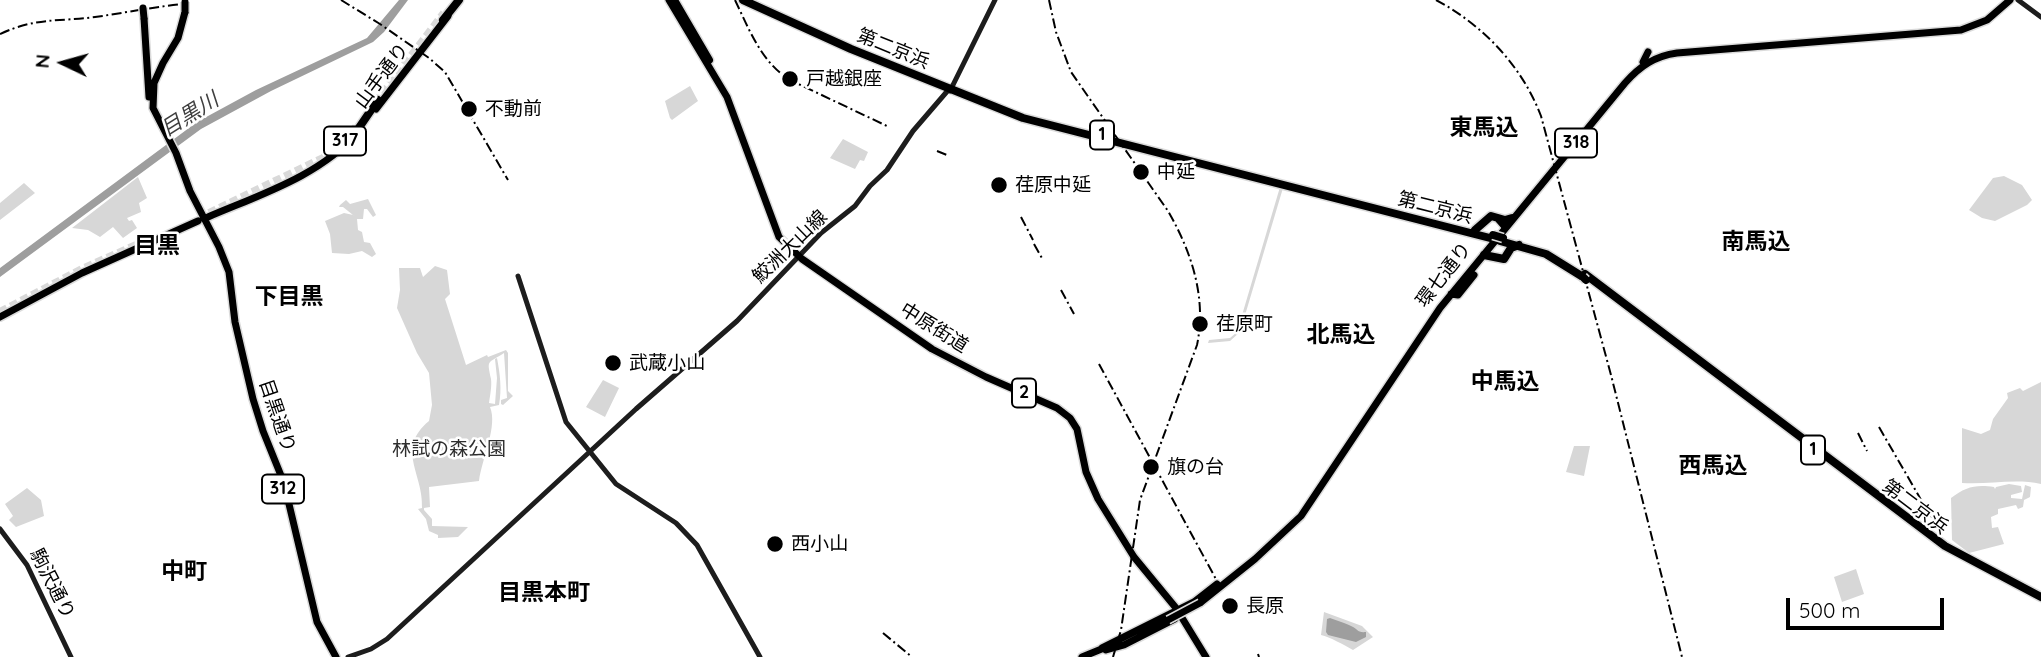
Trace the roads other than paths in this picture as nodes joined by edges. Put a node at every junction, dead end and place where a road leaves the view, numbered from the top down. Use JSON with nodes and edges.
{"nodes":[{"id":1,"x":458,"y":0,"type":"edge"},
{"id":2,"x":673,"y":0,"type":"edge"},
{"id":3,"x":743,"y":0,"type":"edge"},
{"id":4,"x":755,"y":0,"type":"edge"},
{"id":5,"x":995,"y":0,"type":"edge"},
{"id":6,"x":2011,"y":0,"type":"edge"},
{"id":7,"x":185,"y":1,"type":"edge"},
{"id":8,"x":143,"y":4,"type":"edge"},
{"id":9,"x":770,"y":9,"type":"junction"},
{"id":10,"x":2041,"y":17,"type":"edge"},
{"id":11,"x":443,"y":19,"type":"tunnel mouth"},
{"id":12,"x":1953,"y":30,"type":"junction"},
{"id":13,"x":707,"y":60,"type":"junction"},
{"id":14,"x":159,"y":69,"type":"junction"},
{"id":15,"x":147,"y":73,"type":"junction"},
{"id":16,"x":951,"y":87,"type":"junction"},
{"id":17,"x":378,"y":100,"type":"junction"},
{"id":18,"x":354,"y":135,"type":"tunnel mouth"},
{"id":19,"x":170,"y":145,"type":"junction"},
{"id":20,"x":262,"y":192,"type":"junction"},
{"id":21,"x":202,"y":218,"type":"junction"},
{"id":22,"x":1417,"y":218,"type":"junction"},
{"id":23,"x":1498,"y":218,"type":"junction"},
{"id":24,"x":1512,"y":218,"type":"junction"},
{"id":25,"x":1475,"y":230,"type":"junction"},
{"id":26,"x":1494,"y":243,"type":"junction"},
{"id":27,"x":1519,"y":245,"type":"junction"},
{"id":28,"x":800,"y":256,"type":"junction"},
{"id":29,"x":1470,"y":274,"type":"junction"},
{"id":30,"x":517,"y":276,"type":"dead end"},
{"id":31,"x":1584,"y":276,"type":"junction"},
{"id":32,"x":0,"y":315,"type":"edge"},
{"id":33,"x":590,"y":453,"type":"junction"},
{"id":34,"x":0,"y":529,"type":"edge"},
{"id":35,"x":1226,"y":580,"type":"junction"},
{"id":36,"x":2041,"y":599,"type":"edge"},
{"id":37,"x":1181,"y":612,"type":"junction"},
{"id":38,"x":1104,"y":649,"type":"junction"},
{"id":39,"x":71,"y":657,"type":"edge"},
{"id":40,"x":335,"y":657,"type":"edge"},
{"id":41,"x":348,"y":657,"type":"edge"},
{"id":42,"x":760,"y":657,"type":"edge"},
{"id":43,"x":1082,"y":657,"type":"edge"},
{"id":44,"x":1088,"y":657,"type":"edge"},
{"id":45,"x":1208,"y":657,"type":"edge"}],
"edges":[{"from":1,"to":11,"type":"highway"},
{"from":1,"to":17,"type":"main road","name":"山手通り","number":"317"},
{"from":1,"to":20,"type":"main road","name":"山手通り","number":"317"},
{"from":2,"to":13,"type":"highway","number":"2"},
{"from":2,"to":13,"type":"main road","name":"中原街道","number":"2"},
{"from":3,"to":9,"type":"highway","name":"第二京浜","number":"1"},
{"from":4,"to":9,"type":"highway"},
{"from":5,"to":16,"type":"main road","name":"鮫洲大山線"},
{"from":6,"to":10,"type":"main road"},
{"from":6,"to":12,"type":"main road"},
{"from":6,"to":12,"type":"main road","name":"環七通り","number":"318"},
{"from":7,"to":14,"type":"main road","name":"目黒通り","number":"312","bridge":true},
{"from":8,"to":15,"type":"main road","name":"目黒通り","number":"312","bridge":true},
{"from":9,"to":16,"type":"highway","name":"第二京浜","number":"1"},
{"from":12,"to":24,"type":"main road","name":"環七通り","number":"318"},
{"from":12,"to":26,"type":"main road","name":"環七通り","number":"318"},
{"from":13,"to":28,"type":"main road","name":"中原街道","number":"2"},
{"from":14,"to":15,"type":"main road"},
{"from":14,"to":19,"type":"main road","name":"目黒通り","number":"312"},
{"from":15,"to":19,"type":"main road","name":"目黒通り","number":"312"},
{"from":16,"to":22,"type":"highway","name":"第二京浜","number":"1"},
{"from":16,"to":28,"type":"main road","name":"鮫洲大山線"},
{"from":17,"to":18,"type":"highway"},
{"from":17,"to":20,"type":"main road","name":"山手通り","number":"317"},
{"from":19,"to":21,"type":"main road","name":"目黒通り","number":"312"},
{"from":20,"to":21,"type":"main road","number":"317"},
{"from":21,"to":32,"type":"main road","number":"317"},
{"from":21,"to":40,"type":"main road","name":"目黒通り","number":"312"},
{"from":22,"to":25,"type":"highway","name":"第二京浜","number":"1"},
{"from":22,"to":26,"type":"highway","name":"第二京浜","number":"1"},
{"from":23,"to":24,"type":"highway"},
{"from":23,"to":25,"type":"highway"},
{"from":23,"to":26,"type":"highway"},
{"from":24,"to":26,"type":"main road","name":"環七通り","number":"318"},
{"from":25,"to":26,"type":"highway","name":"第二京浜","number":"1"},
{"from":26,"to":27,"type":"highway","name":"第二京浜","number":"1"},
{"from":26,"to":27,"type":"highway"},
{"from":26,"to":29,"type":"main road","name":"環七通り","number":"318"},
{"from":26,"to":31,"type":"highway","name":"第二京浜","number":"1"},
{"from":27,"to":31,"type":"highway","name":"第二京浜","number":"1"},
{"from":28,"to":33,"type":"main road","name":"鮫洲大山線"},
{"from":28,"to":37,"type":"main road","name":"中原街道","number":"2"},
{"from":29,"to":35,"type":"main road","name":"環七通り"},
{"from":29,"to":35,"type":"main road","name":"環七通り"},
{"from":30,"to":33,"type":"main road"},
{"from":31,"to":36,"type":"highway","name":"第二京浜","number":"1"},
{"from":33,"to":41,"type":"main road","name":"鮫洲大山線"},
{"from":33,"to":42,"type":"main road"},
{"from":34,"to":39,"type":"main road","name":"駒沢通り"},
{"from":35,"to":37,"type":"main road"},
{"from":35,"to":38,"type":"main road","name":"環七通り","bridge":true},
{"from":37,"to":38,"type":"main road"},
{"from":37,"to":45,"type":"main road","name":"中原街道","number":"2"},
{"from":38,"to":43,"type":"main road","name":"環七通り"},
{"from":38,"to":44,"type":"main road","name":"環七通り"}]}
